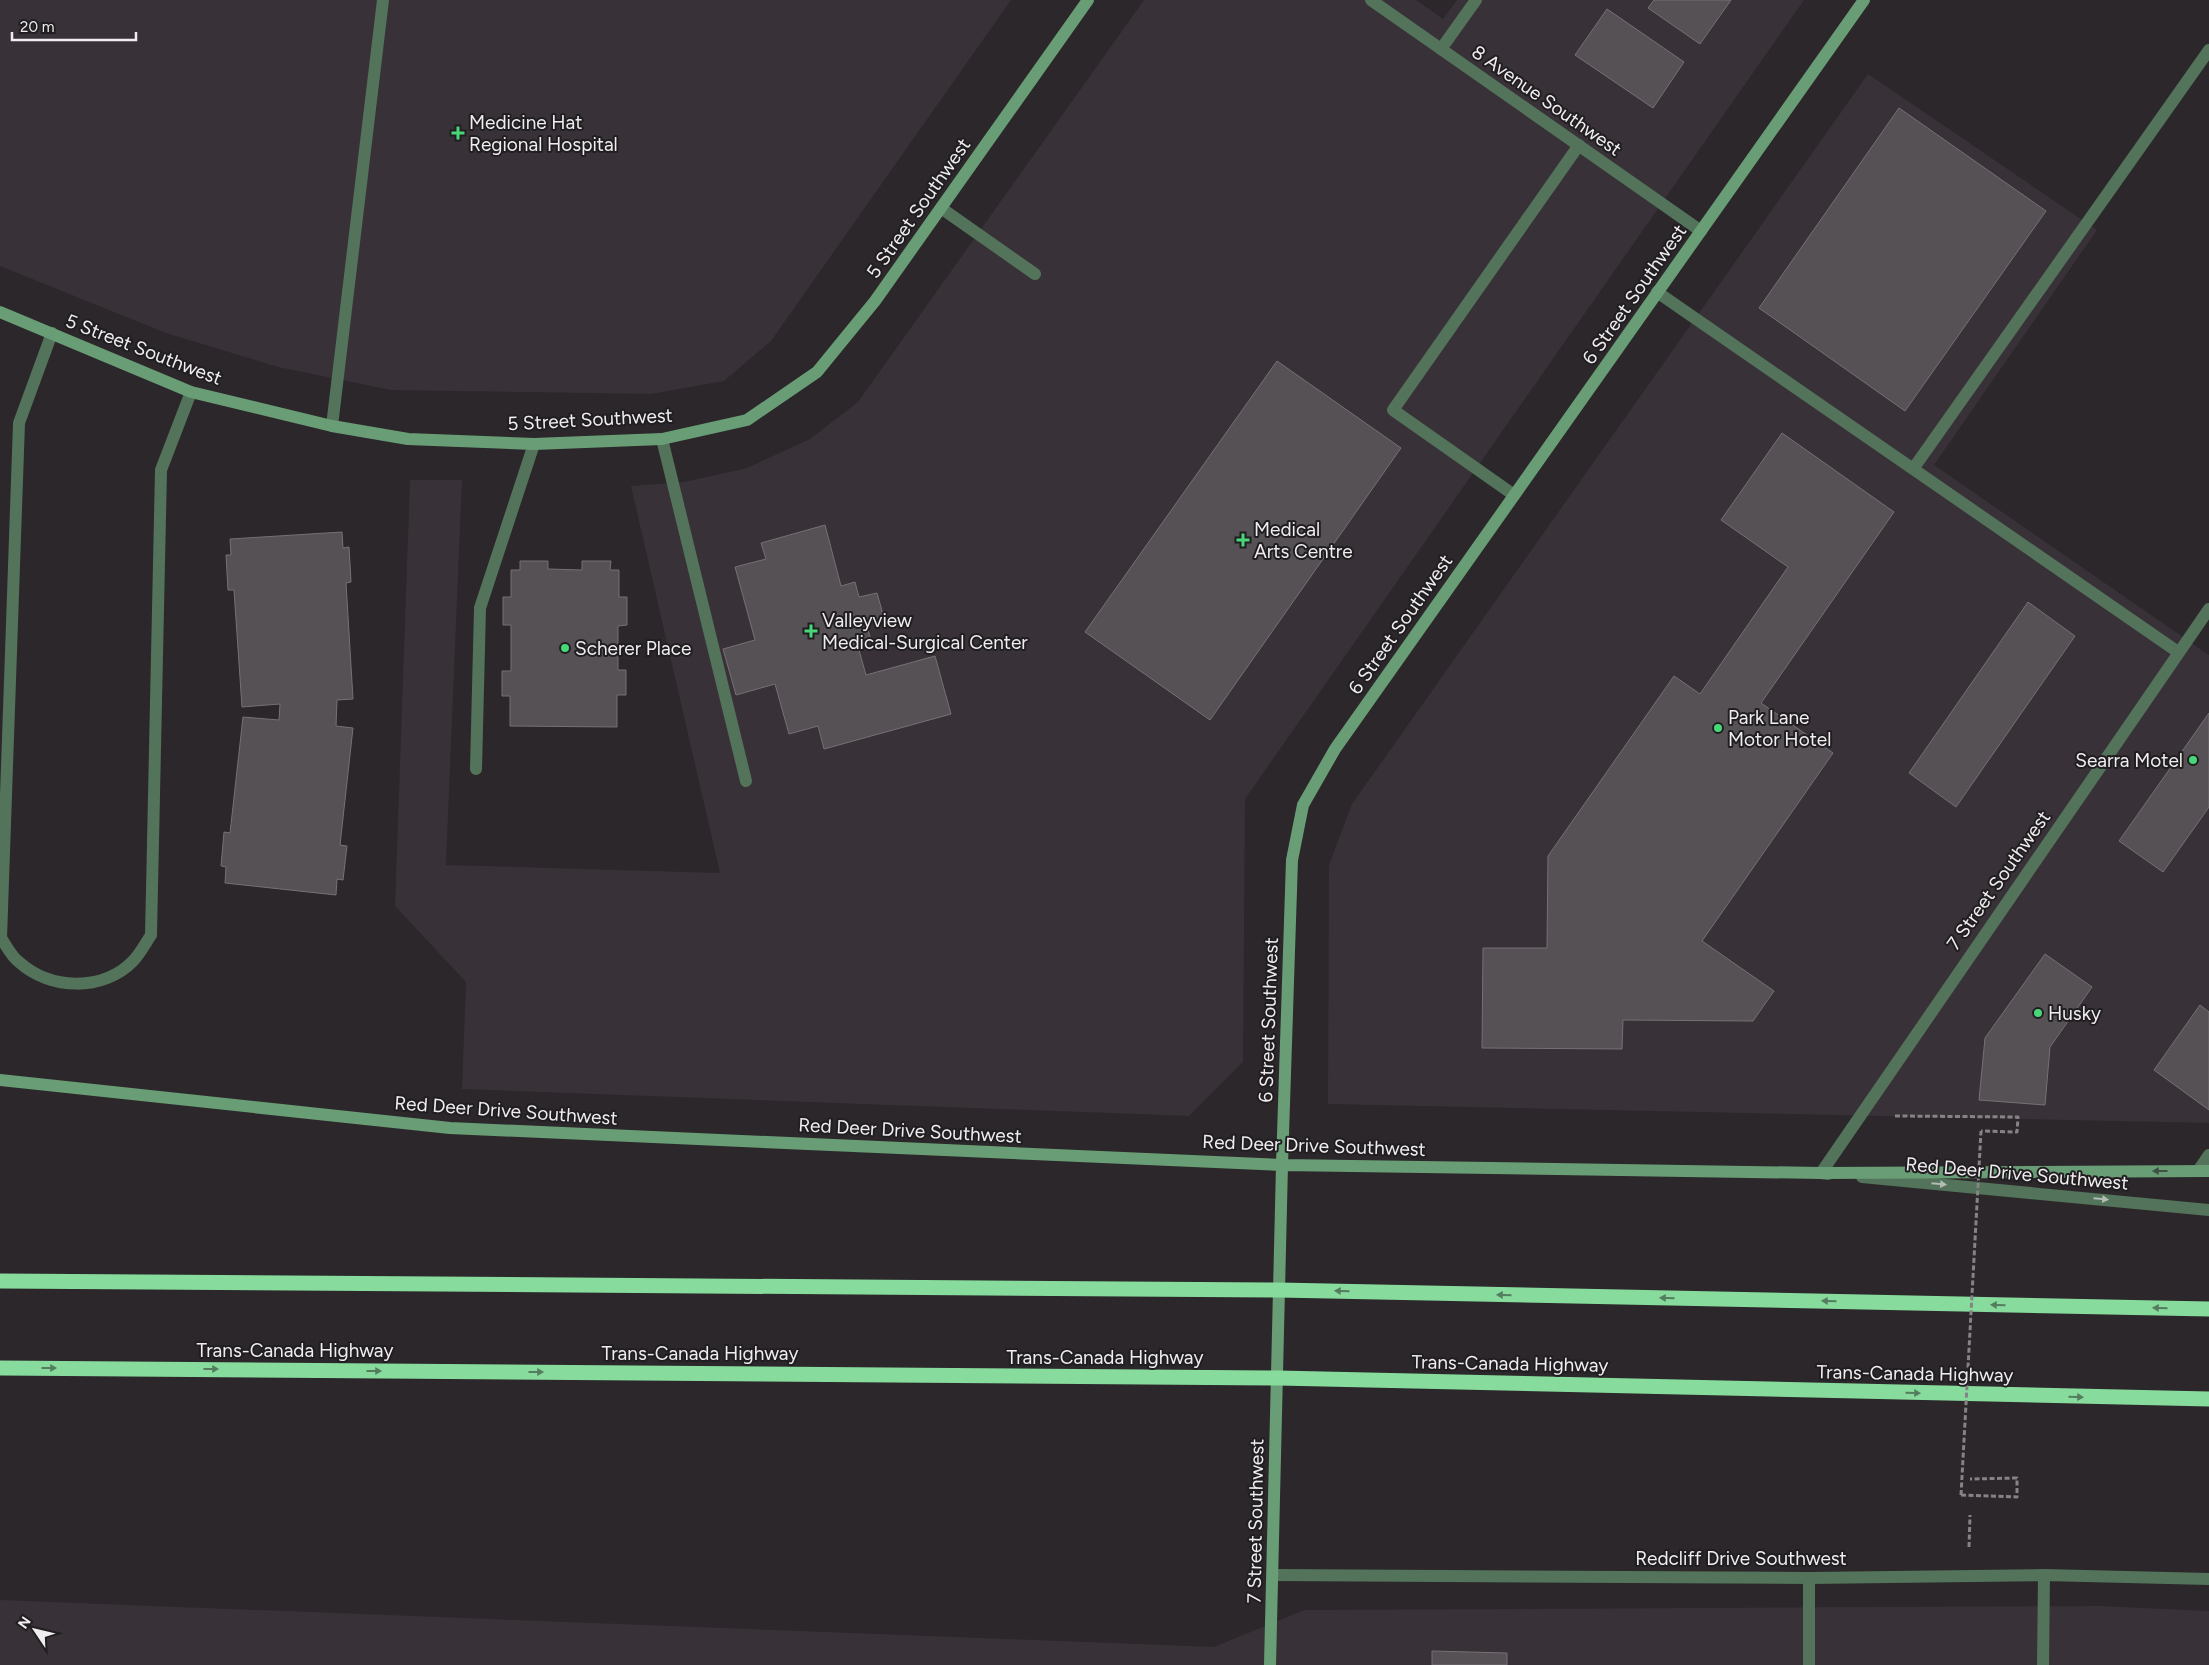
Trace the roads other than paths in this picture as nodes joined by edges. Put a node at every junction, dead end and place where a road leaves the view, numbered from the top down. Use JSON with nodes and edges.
{"nodes":[{"id":1,"x":383,"y":0,"type":"edge"},
{"id":2,"x":1088,"y":0,"type":"edge"},
{"id":3,"x":1371,"y":0,"type":"edge"},
{"id":4,"x":1476,"y":0,"type":"edge"},
{"id":5,"x":1864,"y":0,"type":"edge"},
{"id":6,"x":1441,"y":49,"type":"junction"},
{"id":7,"x":2209,"y":50,"type":"edge"},
{"id":8,"x":1579,"y":145,"type":"junction"},
{"id":9,"x":941,"y":208,"type":"junction"},
{"id":10,"x":1701,"y":231,"type":"junction"},
{"id":11,"x":1035,"y":274,"type":"dead end"},
{"id":12,"x":1657,"y":292,"type":"junction"},
{"id":13,"x":0,"y":312,"type":"edge"},
{"id":14,"x":52,"y":333,"type":"junction"},
{"id":15,"x":191,"y":392,"type":"junction"},
{"id":16,"x":332,"y":426,"type":"junction"},
{"id":17,"x":662,"y":439,"type":"junction"},
{"id":18,"x":534,"y":444,"type":"junction"},
{"id":19,"x":1914,"y":468,"type":"junction"},
{"id":20,"x":1514,"y":495,"type":"junction"},
{"id":21,"x":2209,"y":609,"type":"edge"},
{"id":22,"x":2178,"y":652,"type":"junction"},
{"id":23,"x":476,"y":770,"type":"dead end"},
{"id":24,"x":746,"y":781,"type":"dead end"},
{"id":25,"x":0,"y":1080,"type":"edge"},
{"id":26,"x":2209,"y":1155,"type":"edge"},
{"id":27,"x":1282,"y":1165,"type":"junction"},
{"id":28,"x":2203,"y":1171,"type":"edge"},
{"id":29,"x":1821,"y":1174,"type":"junction"},
{"id":30,"x":2209,"y":1210,"type":"edge"},
{"id":31,"x":0,"y":1281,"type":"edge"},
{"id":32,"x":1279,"y":1290,"type":"junction"},
{"id":33,"x":2209,"y":1309,"type":"edge"},
{"id":34,"x":0,"y":1368,"type":"edge"},
{"id":35,"x":1278,"y":1378,"type":"junction"},
{"id":36,"x":2108,"y":1398,"type":"junction"},
{"id":37,"x":2209,"y":1399,"type":"edge"},
{"id":38,"x":2209,"y":1407,"type":"edge"},
{"id":39,"x":1273,"y":1575,"type":"junction"},
{"id":40,"x":2044,"y":1575,"type":"junction"},
{"id":41,"x":1809,"y":1578,"type":"junction"},
{"id":42,"x":2209,"y":1579,"type":"edge"},
{"id":43,"x":1270,"y":1665,"type":"edge"},
{"id":44,"x":1809,"y":1665,"type":"edge"},
{"id":45,"x":2043,"y":1665,"type":"edge"}],
"edges":[{"from":1,"to":16,"type":"street"},
{"from":2,"to":9,"type":"street","name":"5 Street Southwest"},
{"from":3,"to":6,"type":"street","name":"8 Avenue Southwest"},
{"from":4,"to":6,"type":"street"},
{"from":5,"to":10,"type":"street","name":"6 Street Southwest"},
{"from":6,"to":8,"type":"street","name":"8 Avenue Southwest"},
{"from":7,"to":19,"type":"street"},
{"from":8,"to":10,"type":"street","name":"8 Avenue Southwest"},
{"from":8,"to":20,"type":"street"},
{"from":9,"to":11,"type":"street"},
{"from":9,"to":17,"type":"street","name":"5 Street Southwest"},
{"from":10,"to":12,"type":"street","name":"6 Street Southwest"},
{"from":12,"to":19,"type":"street"},
{"from":12,"to":20,"type":"street","name":"6 Street Southwest"},
{"from":13,"to":14,"type":"street","name":"5 Street Southwest"},
{"from":14,"to":15,"type":"street","name":"5 Street Southwest"},
{"from":14,"to":15,"type":"street"},
{"from":15,"to":16,"type":"street","name":"5 Street Southwest"},
{"from":16,"to":18,"type":"street","name":"5 Street Southwest"},
{"from":17,"to":18,"type":"street","name":"5 Street Southwest"},
{"from":17,"to":24,"type":"street"},
{"from":18,"to":23,"type":"street"},
{"from":19,"to":22,"type":"street"},
{"from":20,"to":27,"type":"street","name":"6 Street Southwest"},
{"from":21,"to":22,"type":"street","name":"7 Street Southwest"},
{"from":22,"to":29,"type":"street","name":"7 Street Southwest"},
{"from":25,"to":27,"type":"street","name":"Red Deer Drive Southwest"},
{"from":26,"to":28,"type":"street"},
{"from":27,"to":29,"type":"street","name":"Red Deer Drive Southwest"},
{"from":27,"to":32,"type":"street","name":"6 Street Southwest"},
{"from":28,"to":29,"type":"street","name":"Red Deer Drive Southwest","one_way":true},
{"from":29,"to":30,"type":"street","name":"Red Deer Drive Southwest","one_way":true},
{"from":31,"to":32,"type":"highway"},
{"from":33,"to":32,"type":"highway","one_way":true},
{"from":32,"to":35,"type":"street","name":"6 Street Southwest"},
{"from":34,"to":35,"type":"highway","name":"Trans-Canada Highway","one_way":true},
{"from":35,"to":36,"type":"highway","name":"Trans-Canada Highway","one_way":true},
{"from":35,"to":39,"type":"street","name":"7 Street Southwest"},
{"from":36,"to":37,"type":"highway","name":"Trans-Canada Highway"},
{"from":36,"to":38,"type":"highway"},
{"from":39,"to":41,"type":"street","name":"Redcliff Drive Southwest"},
{"from":39,"to":43,"type":"street","name":"7 Street Southwest"},
{"from":40,"to":41,"type":"street","name":"Redcliff Drive Southwest"},
{"from":40,"to":42,"type":"street","name":"Redcliff Drive Southwest"},
{"from":40,"to":45,"type":"street"},
{"from":41,"to":44,"type":"street"}]}
